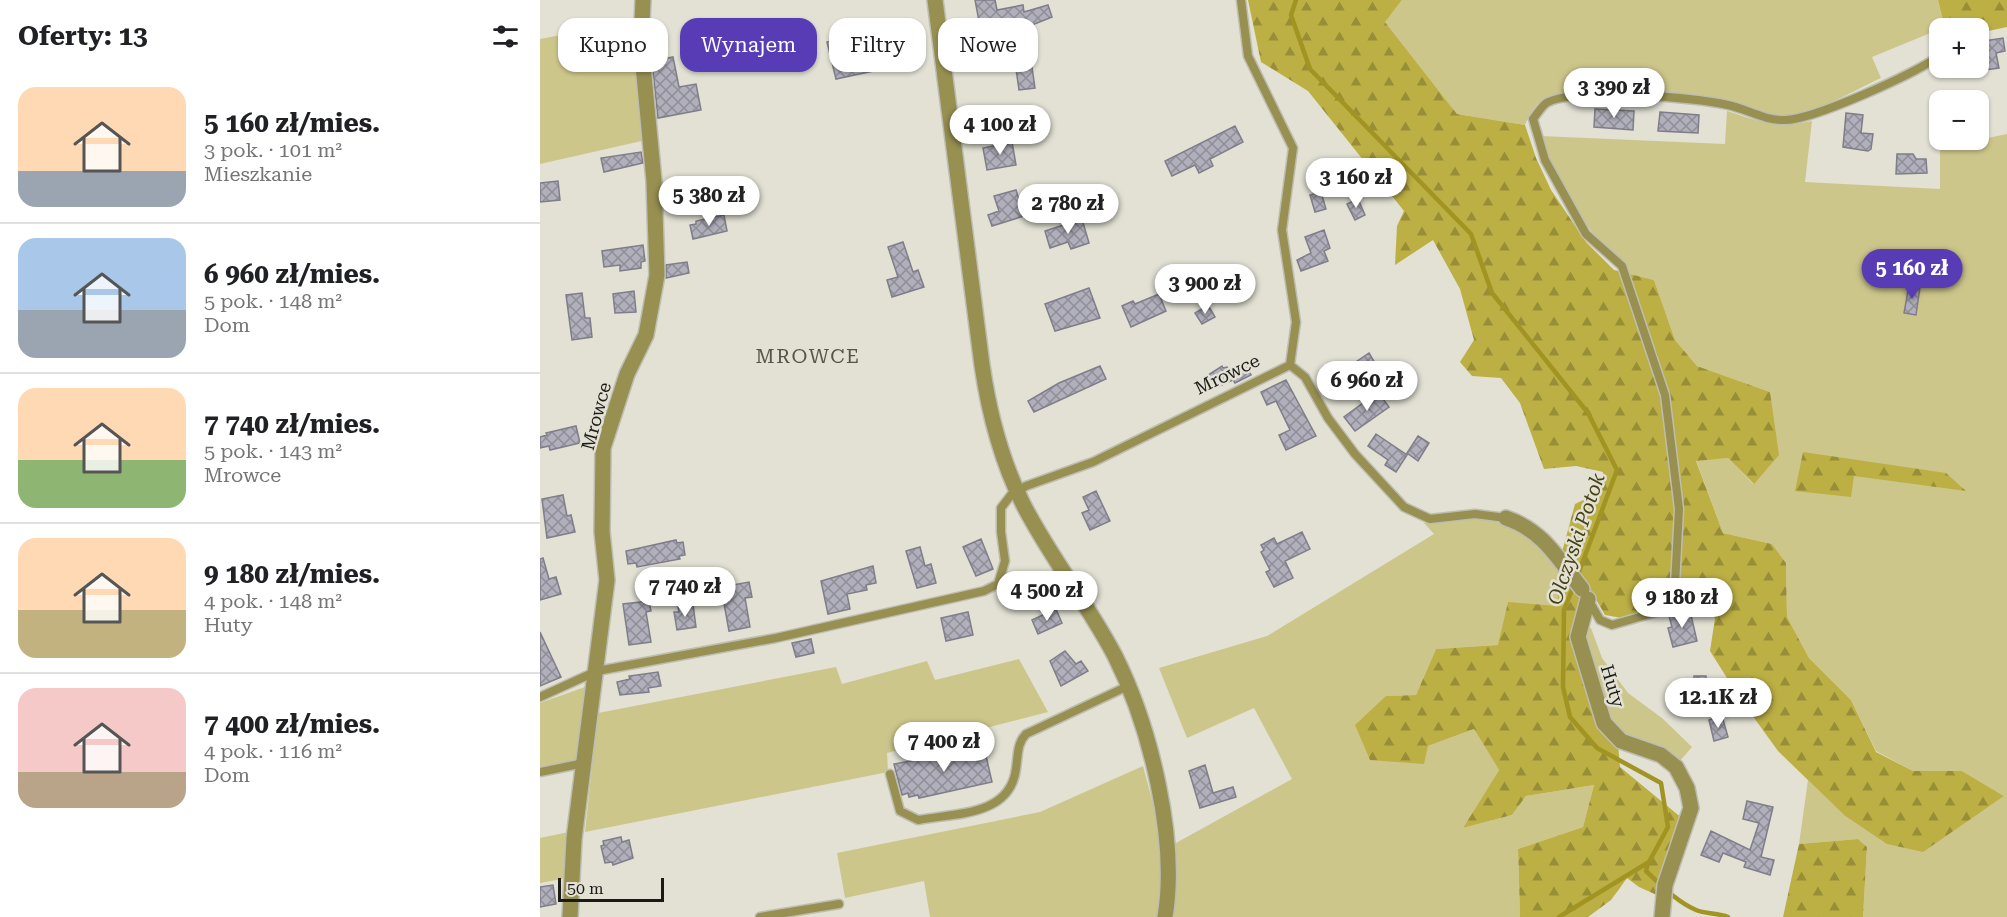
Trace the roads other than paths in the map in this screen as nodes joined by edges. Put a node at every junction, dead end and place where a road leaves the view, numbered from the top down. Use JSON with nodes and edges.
{"nodes":[{"id":1,"x":643,"y":0,"type":"edge"},
{"id":2,"x":935,"y":0,"type":"edge"},
{"id":3,"x":1241,"y":0,"type":"edge"},
{"id":4,"x":1929,"y":62,"type":"edge"},
{"id":5,"x":1290,"y":365,"type":"junction"},
{"id":6,"x":1017,"y":491,"type":"junction"},
{"id":7,"x":1506,"y":518,"type":"joint"},
{"id":8,"x":1585,"y":594,"type":"junction"},
{"id":9,"x":597,"y":671,"type":"junction"},
{"id":10,"x":1128,"y":686,"type":"junction"},
{"id":11,"x":540,"y":697,"type":"edge"},
{"id":12,"x":585,"y":763,"type":"junction"},
{"id":13,"x":540,"y":772,"type":"edge"},
{"id":14,"x":891,"y":774,"type":"dead end"},
{"id":15,"x":839,"y":903,"type":"dead end"},
{"id":16,"x":570,"y":917,"type":"edge"},
{"id":17,"x":760,"y":917,"type":"edge"},
{"id":18,"x":1165,"y":917,"type":"edge"},
{"id":19,"x":1662,"y":917,"type":"edge"}],
"edges":[{"from":1,"to":9,"type":"street","name":"Mrowce"},
{"from":2,"to":6,"type":"street"},
{"from":3,"to":5,"type":"lane"},
{"from":4,"to":8,"type":"lane"},
{"from":5,"to":6,"type":"lane","name":"Mrowce"},
{"from":5,"to":7,"type":"lane"},
{"from":6,"to":9,"type":"lane"},
{"from":6,"to":10,"type":"street"},
{"from":7,"to":8,"type":"street"},
{"from":8,"to":19,"type":"street","name":"Huty"},
{"from":9,"to":11,"type":"lane"},
{"from":9,"to":12,"type":"street","name":"Mrowce"},
{"from":10,"to":14,"type":"lane"},
{"from":10,"to":18,"type":"street"},
{"from":12,"to":13,"type":"lane"},
{"from":12,"to":16,"type":"street","name":"Mrowce"},
{"from":15,"to":17,"type":"lane"}]}
